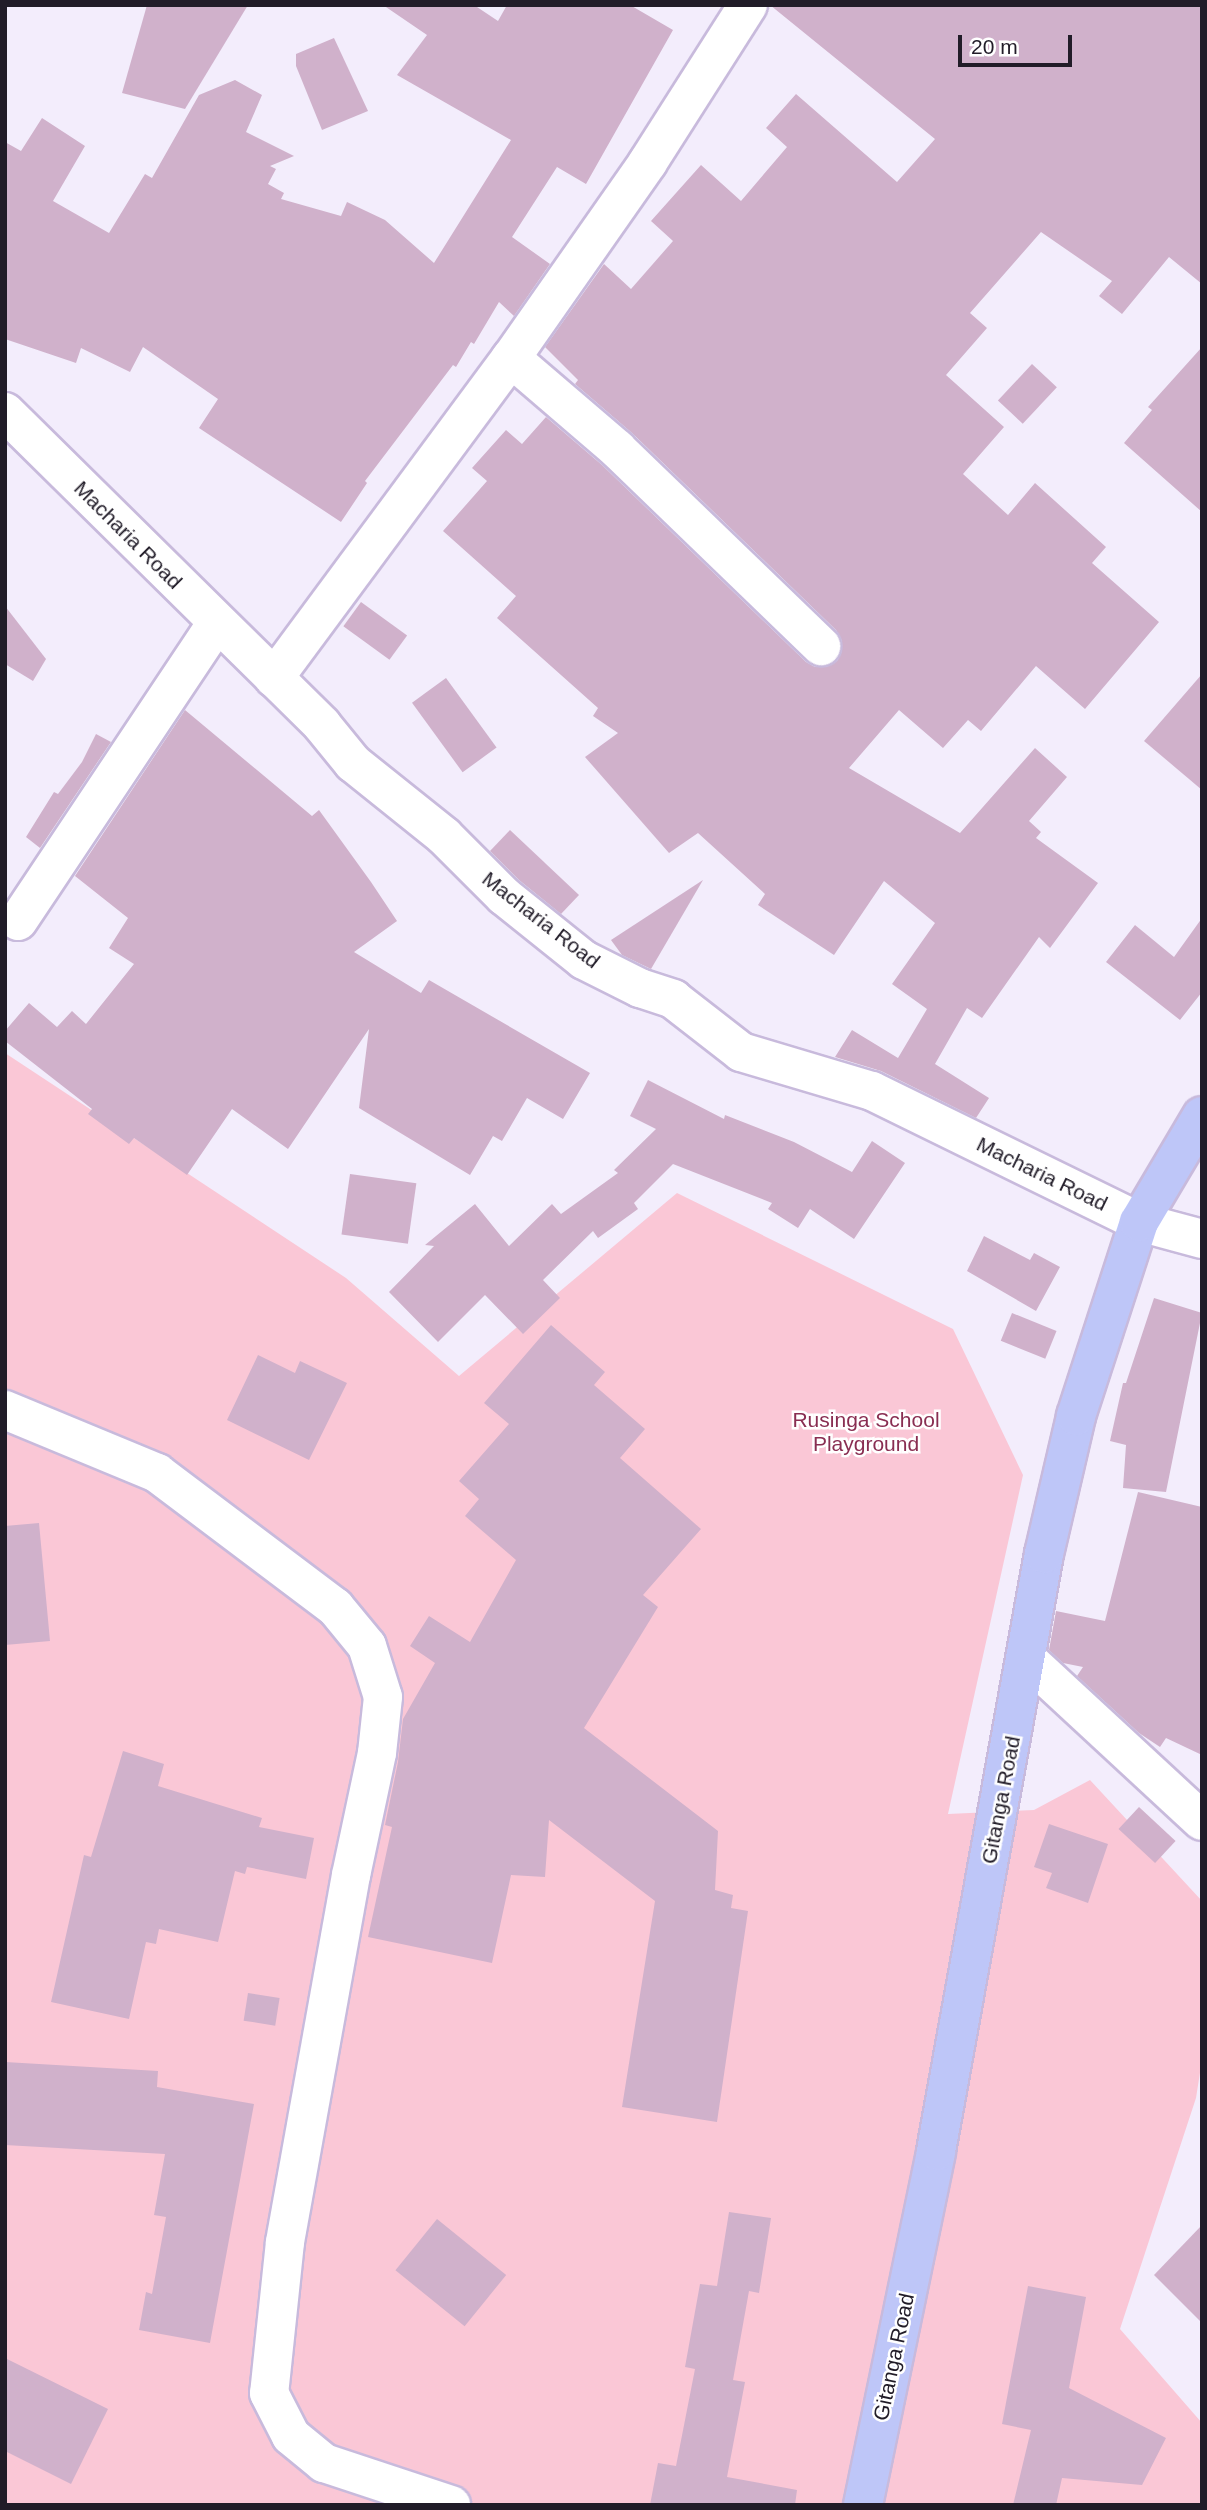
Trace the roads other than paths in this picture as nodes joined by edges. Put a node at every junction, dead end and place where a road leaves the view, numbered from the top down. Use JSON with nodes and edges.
{"nodes":[{"id":1,"x":748,"y":5,"type":"edge"},
{"id":2,"x":511,"y":358,"type":"junction"},
{"id":3,"x":5,"y":412,"type":"edge"},
{"id":4,"x":217,"y":623,"type":"junction"},
{"id":5,"x":821,"y":646,"type":"dead end"},
{"id":6,"x":274,"y":678,"type":"junction"},
{"id":7,"x":18,"y":921,"type":"dead end"},
{"id":8,"x":1202,"y":1116,"type":"edge"},
{"id":9,"x":1139,"y":1222,"type":"junction"},
{"id":10,"x":1202,"y":1239,"type":"edge"},
{"id":11,"x":5,"y":1410,"type":"edge"},
{"id":12,"x":1027,"y":1659,"type":"junction"},
{"id":13,"x":1202,"y":1821,"type":"edge"},
{"id":14,"x":360,"y":2490,"type":"edge"},
{"id":15,"x":451,"y":2505,"type":"edge"},
{"id":16,"x":863,"y":2505,"type":"edge"}],
"edges":[{"from":1,"to":2,"type":"street"},
{"from":2,"to":5,"type":"street"},
{"from":2,"to":6,"type":"street"},
{"from":3,"to":4,"type":"street","name":"Macharia Road"},
{"from":4,"to":6,"type":"street","name":"Macharia Road"},
{"from":4,"to":7,"type":"street"},
{"from":6,"to":9,"type":"street","name":"Macharia Road"},
{"from":8,"to":9,"type":"main road","name":"Gitanga Road"},
{"from":9,"to":10,"type":"street","name":"Macharia Road"},
{"from":9,"to":12,"type":"main road","name":"Gitanga Road"},
{"from":11,"to":14,"type":"street"},
{"from":12,"to":13,"type":"street"},
{"from":12,"to":16,"type":"main road","name":"Gitanga Road"},
{"from":14,"to":15,"type":"street"}]}
